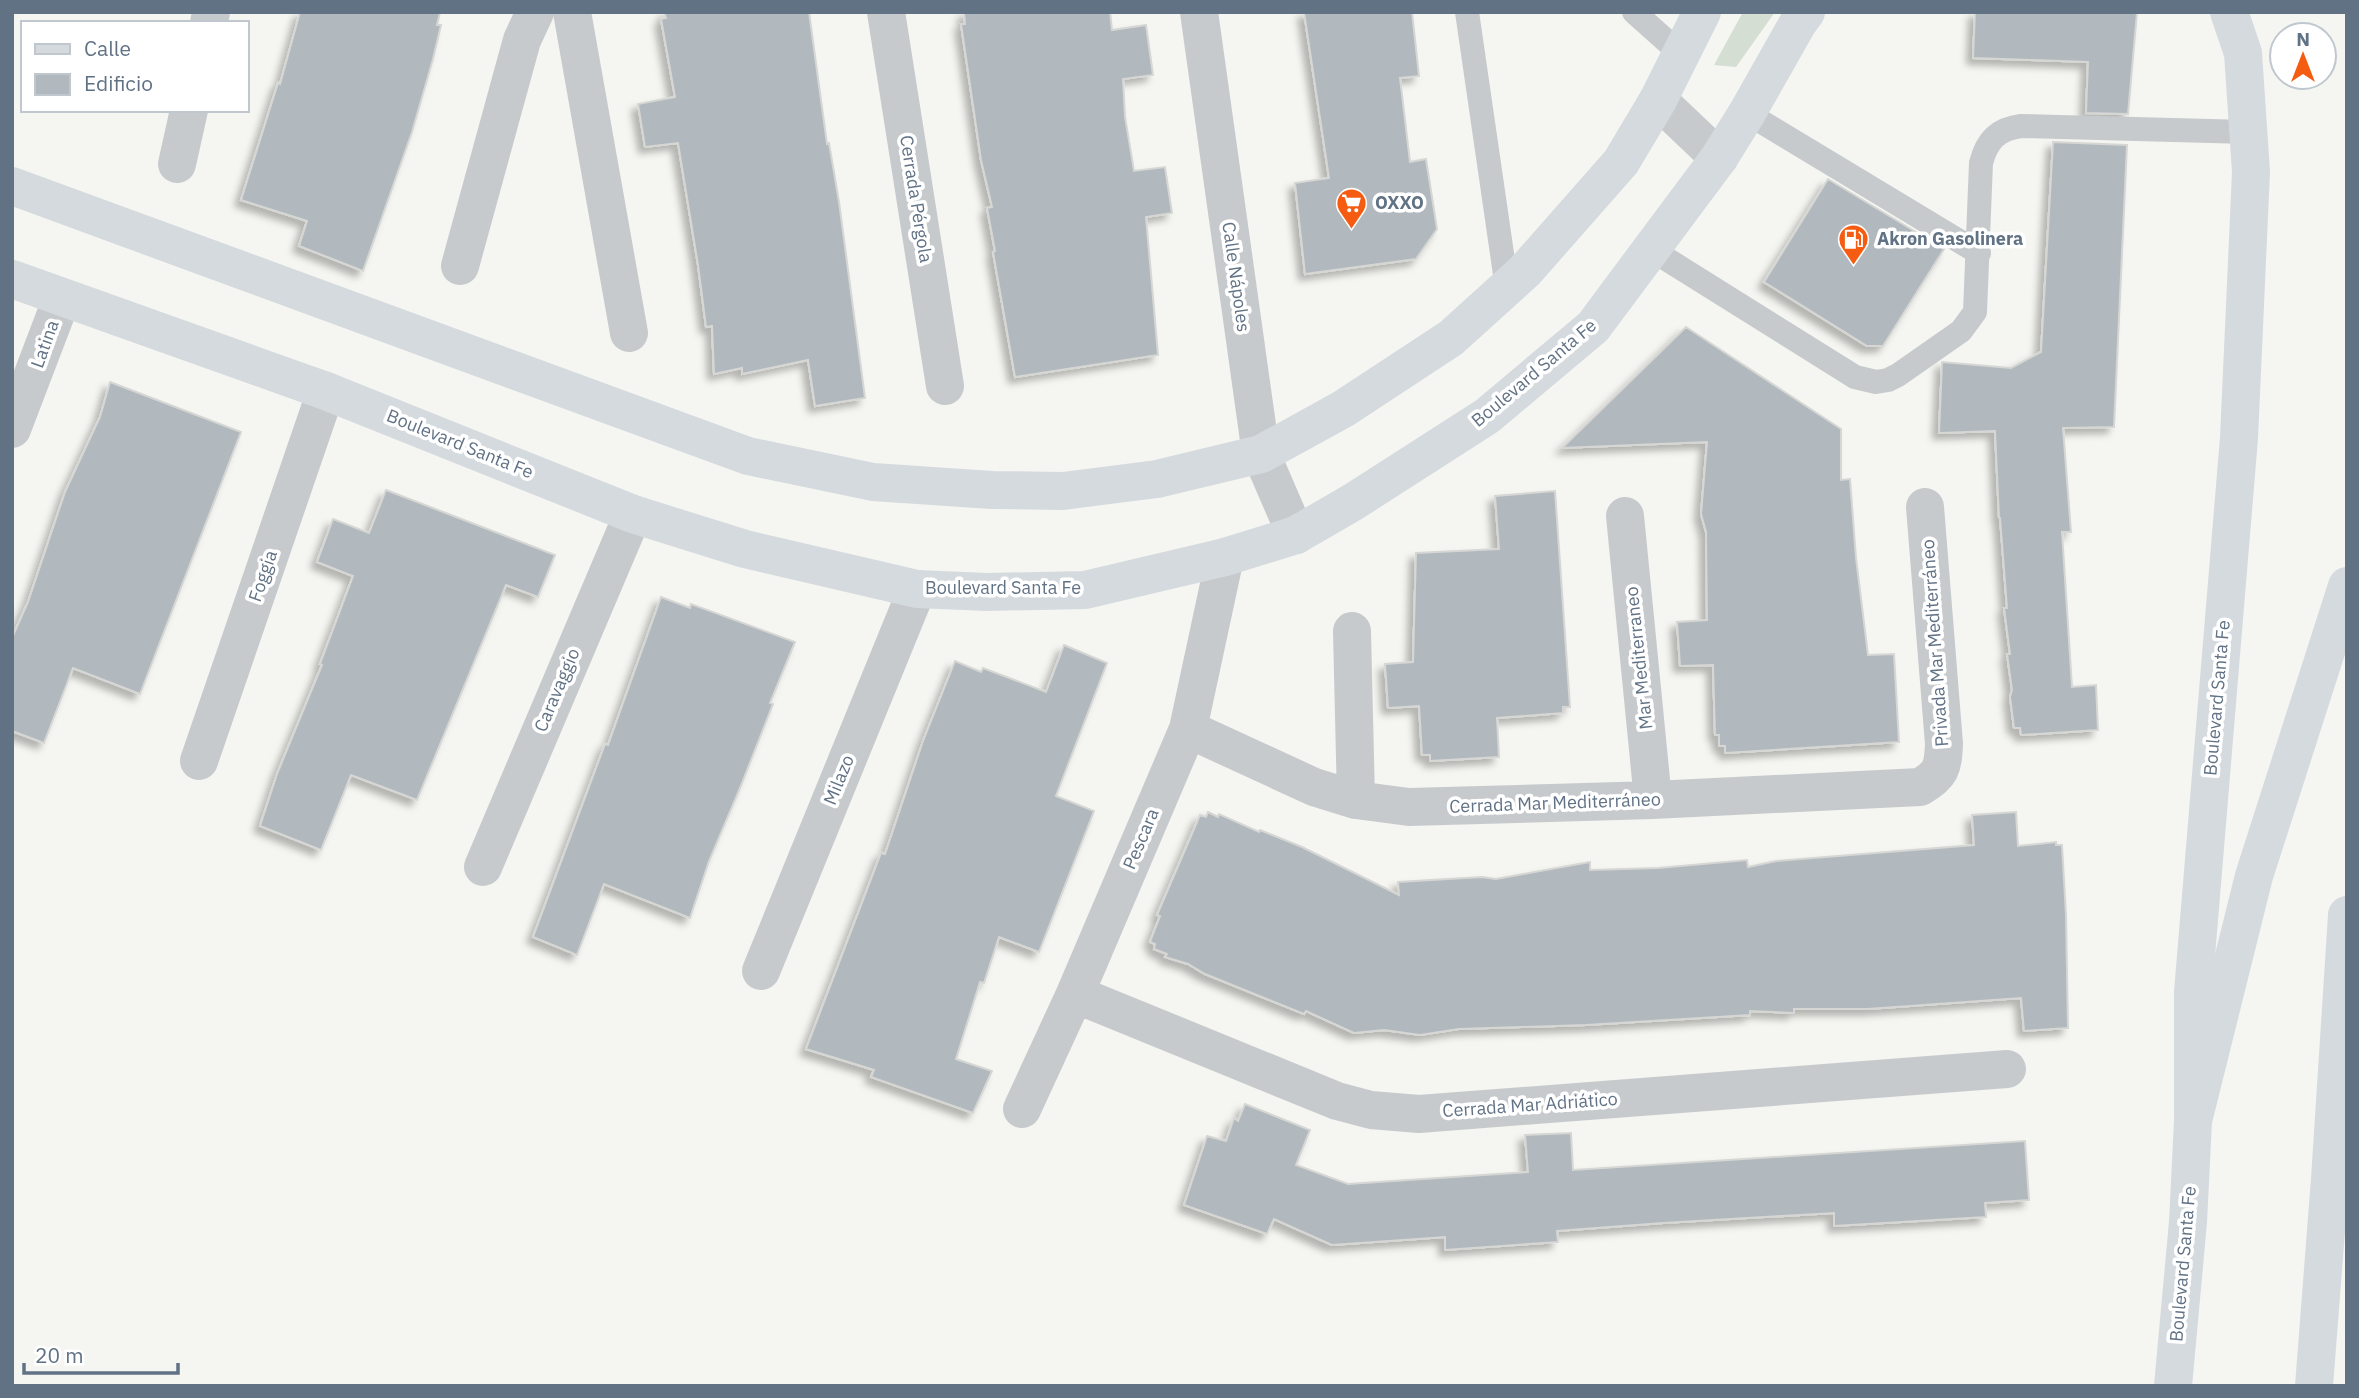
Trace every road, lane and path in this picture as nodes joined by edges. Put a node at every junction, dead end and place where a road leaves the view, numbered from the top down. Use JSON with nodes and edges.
{"nodes":[{"id":1,"x":535,"y":12,"type":"edge"},
{"id":2,"x":572,"y":12,"type":"edge"},
{"id":3,"x":887,"y":12,"type":"edge"},
{"id":4,"x":1199,"y":12,"type":"edge"},
{"id":5,"x":1467,"y":12,"type":"edge"},
{"id":6,"x":1634,"y":12,"type":"edge"},
{"id":7,"x":1702,"y":12,"type":"edge"},
{"id":8,"x":1806,"y":12,"type":"edge"},
{"id":9,"x":2229,"y":12,"type":"edge"},
{"id":10,"x":1681,"y":54,"type":"junction"},
{"id":11,"x":1658,"y":100,"type":"junction"},
{"id":12,"x":189,"y":112,"type":"edge"},
{"id":13,"x":1747,"y":113,"type":"junction"},
{"id":14,"x":2248,"y":132,"type":"junction"},
{"id":15,"x":1719,"y":158,"type":"junction"},
{"id":16,"x":177,"y":164,"type":"dead end"},
{"id":17,"x":12,"y":186,"type":"edge"},
{"id":18,"x":1653,"y":250,"type":"junction"},
{"id":19,"x":1979,"y":253,"type":"junction"},
{"id":20,"x":460,"y":266,"type":"dead end"},
{"id":21,"x":12,"y":279,"type":"edge"},
{"id":22,"x":1507,"y":288,"type":"junction"},
{"id":23,"x":62,"y":299,"type":"junction"},
{"id":24,"x":629,"y":333,"type":"dead end"},
{"id":25,"x":945,"y":386,"type":"dead end"},
{"id":26,"x":326,"y":391,"type":"junction"},
{"id":27,"x":12,"y":429,"type":"edge"},
{"id":28,"x":1261,"y":454,"type":"junction"},
{"id":29,"x":1925,"y":507,"type":"dead end"},
{"id":30,"x":633,"y":514,"type":"junction"},
{"id":31,"x":1625,"y":516,"type":"dead end"},
{"id":32,"x":1296,"y":535,"type":"junction"},
{"id":33,"x":1225,"y":557,"type":"junction"},
{"id":34,"x":2347,"y":586,"type":"edge"},
{"id":35,"x":917,"y":589,"type":"junction"},
{"id":36,"x":1352,"y":631,"type":"dead end"},
{"id":37,"x":1188,"y":729,"type":"junction"},
{"id":38,"x":200,"y":761,"type":"dead end"},
{"id":39,"x":1935,"y":778,"type":"joint"},
{"id":40,"x":1356,"y":800,"type":"junction"},
{"id":41,"x":1653,"y":800,"type":"junction"},
{"id":42,"x":483,"y":867,"type":"dead end"},
{"id":43,"x":2347,"y":915,"type":"edge"},
{"id":44,"x":761,"y":971,"type":"dead end"},
{"id":45,"x":1075,"y":994,"type":"junction"},
{"id":46,"x":2007,"y":1069,"type":"dead end"},
{"id":47,"x":1022,"y":1110,"type":"dead end"},
{"id":48,"x":2193,"y":1121,"type":"junction"},
{"id":49,"x":2173,"y":1386,"type":"edge"},
{"id":50,"x":2314,"y":1386,"type":"edge"}],
"edges":[{"from":1,"to":20,"type":"street"},
{"from":2,"to":24,"type":"street"},
{"from":3,"to":25,"type":"street","name":"Cerrada Pérgola"},
{"from":4,"to":28,"type":"street","name":"Calle Nápoles"},
{"from":5,"to":22,"type":"lane"},
{"from":6,"to":10,"type":"lane"},
{"from":7,"to":10,"type":"main road"},
{"from":8,"to":13,"type":"main road","name":"Boulevard Santa Fe"},
{"from":9,"to":14,"type":"main road","name":"Boulevard Santa Fe"},
{"from":10,"to":11,"type":"main road"},
{"from":11,"to":15,"type":"street"},
{"from":11,"to":22,"type":"main road"},
{"from":12,"to":16,"type":"street"},
{"from":13,"to":15,"type":"main road","name":"Boulevard Santa Fe"},
{"from":13,"to":19,"type":"lane"},
{"from":14,"to":19,"type":"lane"},
{"from":14,"to":48,"type":"main road","name":"Boulevard Santa Fe"},
{"from":15,"to":18,"type":"main road","name":"Boulevard Santa Fe"},
{"from":17,"to":28,"type":"main road"},
{"from":18,"to":19,"type":"lane"},
{"from":18,"to":32,"type":"main road","name":"Boulevard Santa Fe"},
{"from":21,"to":23,"type":"main road","name":"Boulevard Santa Fe"},
{"from":22,"to":28,"type":"main road"},
{"from":23,"to":26,"type":"main road","name":"Boulevard Santa Fe"},
{"from":23,"to":27,"type":"street","name":"Latina"},
{"from":26,"to":30,"type":"main road","name":"Boulevard Santa Fe"},
{"from":26,"to":38,"type":"street","name":"Foggia"},
{"from":28,"to":32,"type":"street","name":"Calle Nápoles"},
{"from":29,"to":39,"type":"street","name":"Privada Mar Mediterráneo"},
{"from":30,"to":35,"type":"main road","name":"Boulevard Santa Fe"},
{"from":30,"to":42,"type":"street","name":"Caravaggio"},
{"from":31,"to":41,"type":"street","name":"Mar Mediterraneo"},
{"from":32,"to":33,"type":"main road","name":"Boulevard Santa Fe"},
{"from":33,"to":35,"type":"main road","name":"Boulevard Santa Fe"},
{"from":33,"to":37,"type":"street","name":"Pescara"},
{"from":34,"to":48,"type":"main road"},
{"from":35,"to":44,"type":"street","name":"Milazo"},
{"from":36,"to":40,"type":"street"},
{"from":37,"to":40,"type":"street","name":"Cerrada Mar Mediterráneo"},
{"from":37,"to":45,"type":"street","name":"Pescara"},
{"from":39,"to":41,"type":"street","name":"Cerrada Mar Mediterráneo"},
{"from":40,"to":41,"type":"street","name":"Cerrada Mar Mediterráneo"},
{"from":43,"to":50,"type":"main road"},
{"from":45,"to":46,"type":"street","name":"Cerrada Mar Adriático"},
{"from":45,"to":47,"type":"street","name":"Pescara"},
{"from":48,"to":49,"type":"main road","name":"Boulevard Santa Fe"}]}
